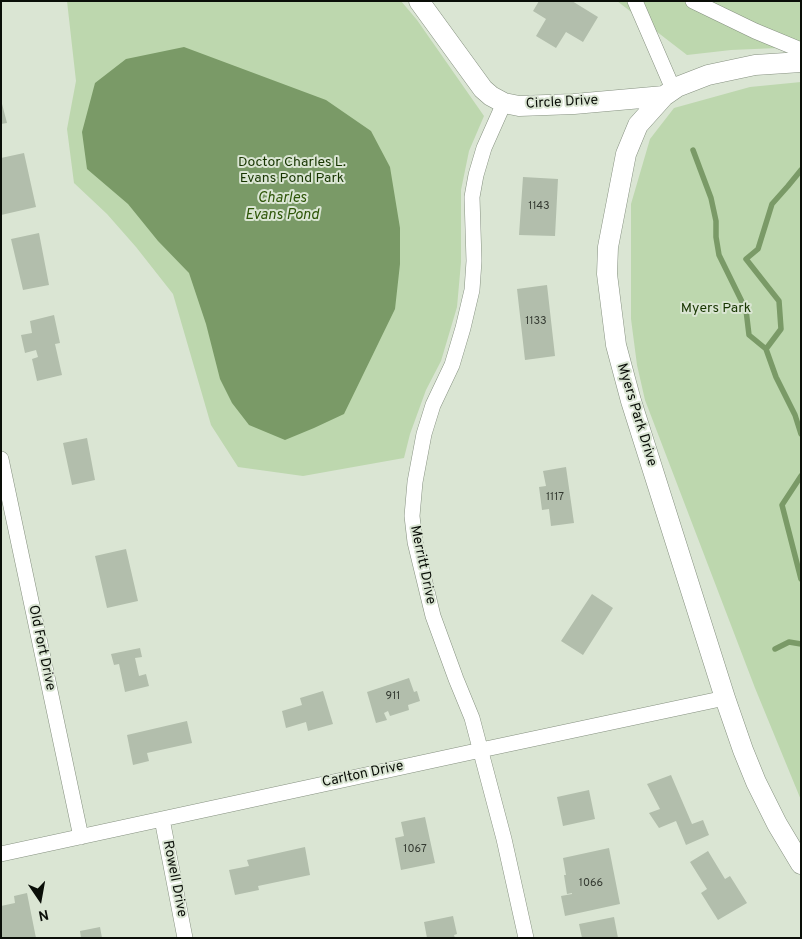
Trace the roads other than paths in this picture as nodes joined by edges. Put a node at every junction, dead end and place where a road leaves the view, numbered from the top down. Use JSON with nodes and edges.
{"nodes":[{"id":1,"x":419,"y":1,"type":"edge"},
{"id":2,"x":635,"y":1,"type":"edge"},
{"id":3,"x":693,"y":1,"type":"edge"},
{"id":4,"x":801,"y":50,"type":"edge"},
{"id":5,"x":801,"y":62,"type":"edge"},
{"id":6,"x":668,"y":93,"type":"junction"},
{"id":7,"x":504,"y":103,"type":"junction"},
{"id":8,"x":1,"y":459,"type":"edge"},
{"id":9,"x":725,"y":698,"type":"junction"},
{"id":10,"x":481,"y":750,"type":"junction"},
{"id":11,"x":162,"y":819,"type":"junction"},
{"id":12,"x":81,"y":837,"type":"junction"},
{"id":13,"x":1,"y":854,"type":"edge"},
{"id":14,"x":801,"y":864,"type":"edge"},
{"id":15,"x":185,"y":938,"type":"edge"},
{"id":16,"x":526,"y":938,"type":"edge"}],
"edges":[{"from":1,"to":7,"type":"street","name":"Circle Drive"},
{"from":2,"to":6,"type":"street"},
{"from":3,"to":4,"type":"street"},
{"from":5,"to":6,"type":"street","name":"Myers Park Drive"},
{"from":6,"to":7,"type":"street","name":"Circle Drive"},
{"from":6,"to":9,"type":"street","name":"Myers Park Drive"},
{"from":7,"to":10,"type":"street","name":"Merritt Drive"},
{"from":8,"to":12,"type":"street","name":"Old Fort Drive"},
{"from":9,"to":10,"type":"street","name":"Carlton Drive"},
{"from":9,"to":14,"type":"street","name":"Myers Park Drive"},
{"from":10,"to":11,"type":"street","name":"Carlton Drive"},
{"from":10,"to":16,"type":"street","name":"Merritt Drive"},
{"from":11,"to":12,"type":"street","name":"Carlton Drive"},
{"from":11,"to":15,"type":"street","name":"Rowell Drive"},
{"from":12,"to":13,"type":"street","name":"Carlton Drive"}]}
